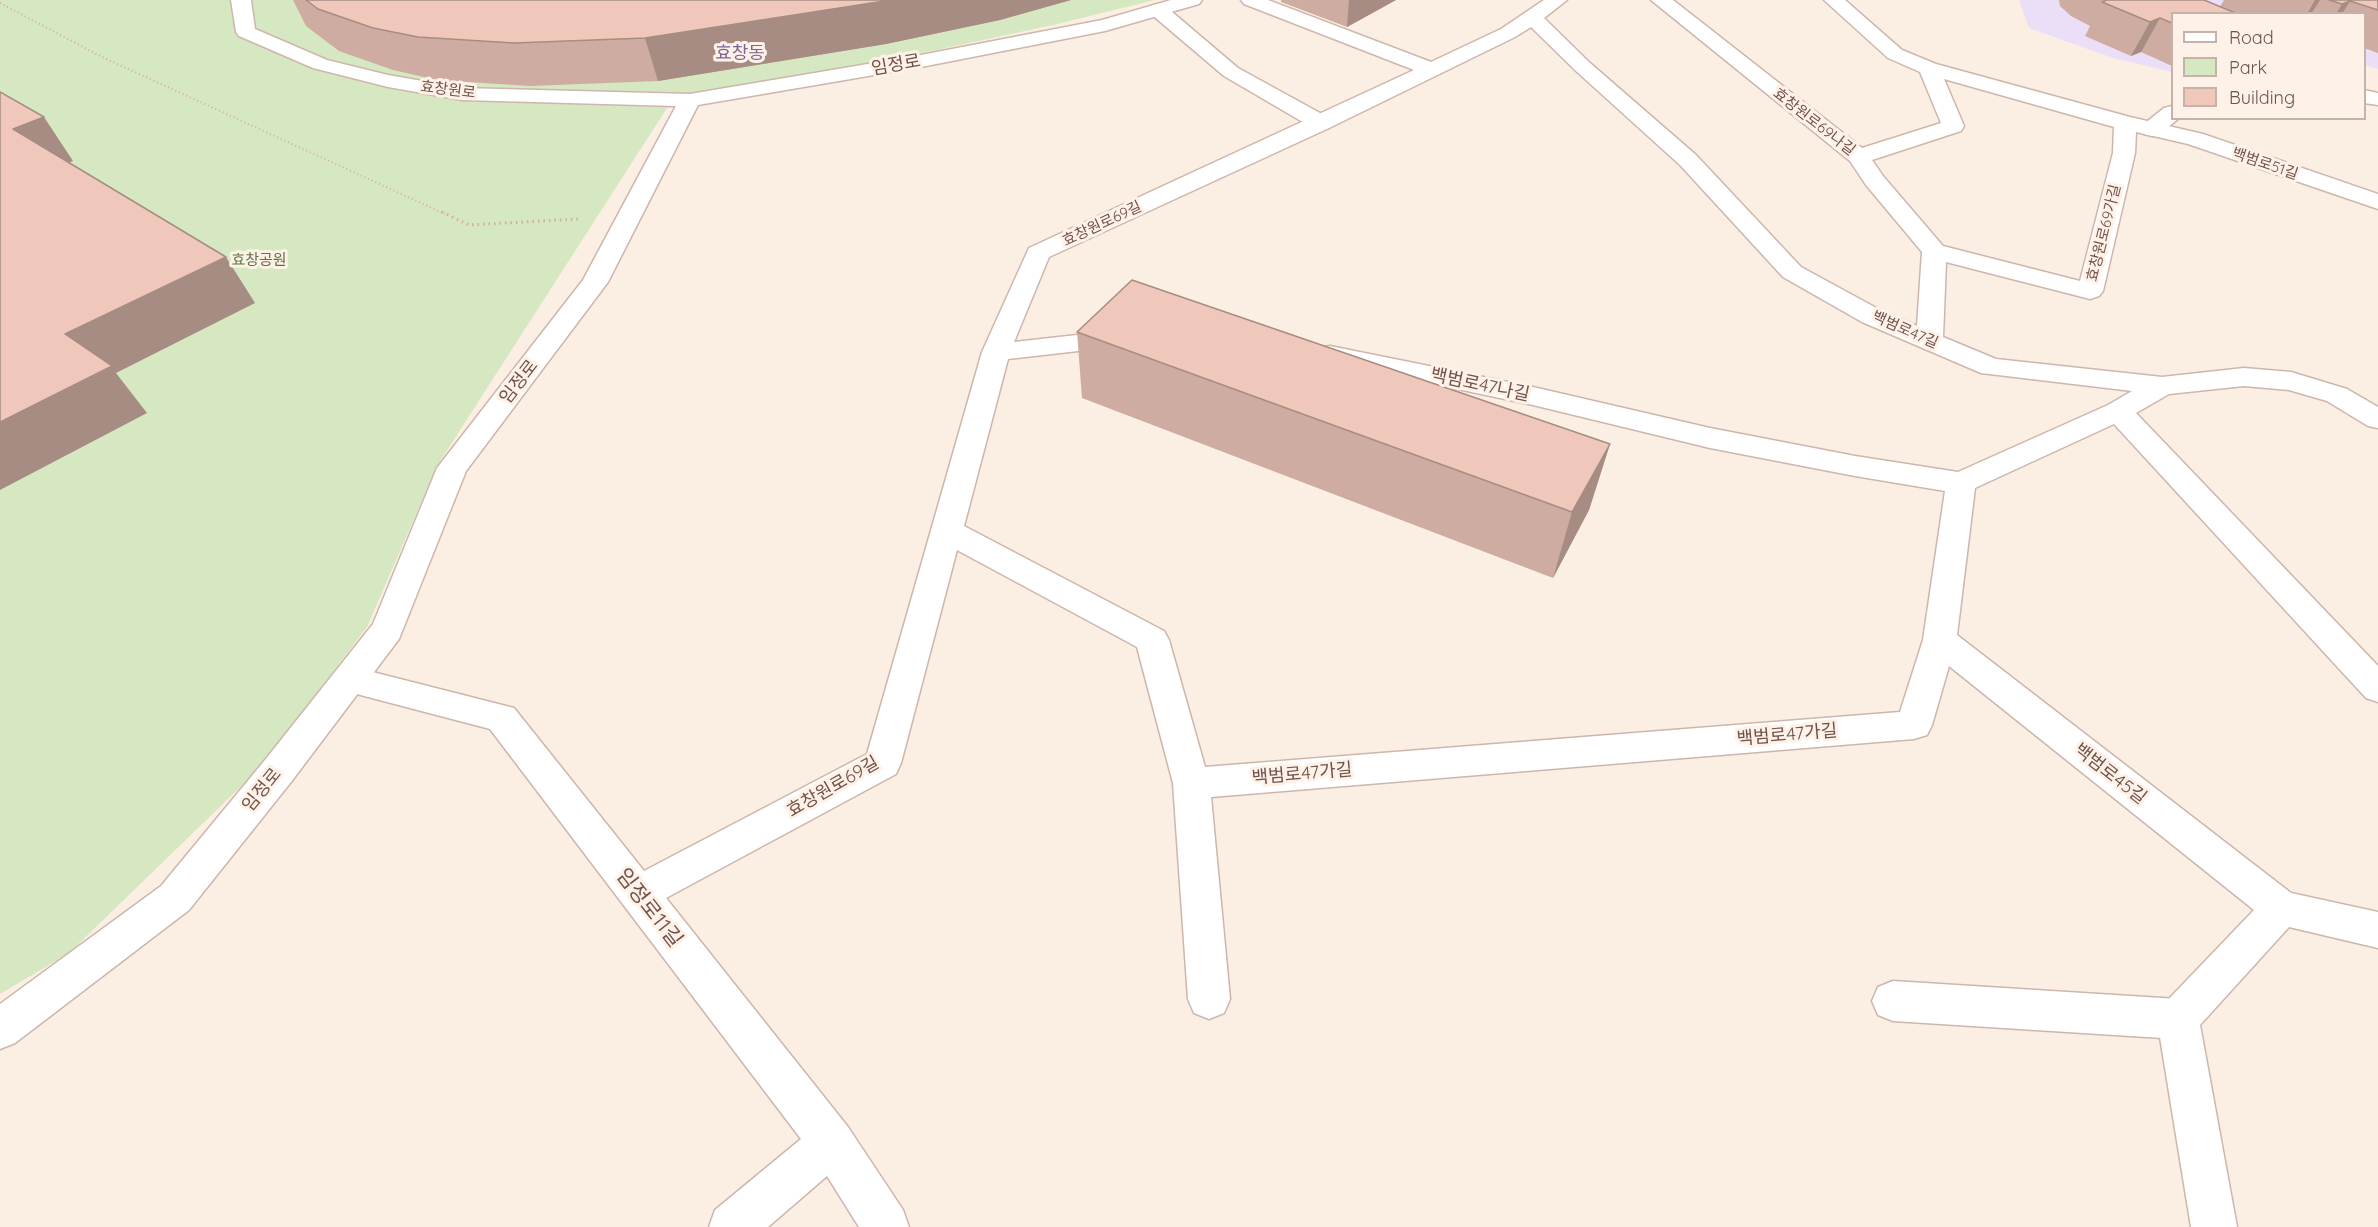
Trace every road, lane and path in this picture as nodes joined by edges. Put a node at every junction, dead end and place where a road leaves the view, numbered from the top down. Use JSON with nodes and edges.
{"nodes":[{"id":1,"x":241,"y":0,"type":"edge"},
{"id":2,"x":1192,"y":0,"type":"edge"},
{"id":3,"x":1251,"y":0,"type":"edge"},
{"id":4,"x":1557,"y":0,"type":"edge"},
{"id":5,"x":1660,"y":0,"type":"edge"},
{"id":6,"x":1834,"y":0,"type":"edge"},
{"id":7,"x":0,"y":3,"type":"edge"},
{"id":8,"x":1158,"y":10,"type":"junction"},
{"id":9,"x":1532,"y":17,"type":"junction"},
{"id":10,"x":1929,"y":68,"type":"junction"},
{"id":11,"x":1430,"y":69,"type":"junction"},
{"id":12,"x":690,"y":100,"type":"junction"},
{"id":13,"x":2171,"y":114,"type":"edge"},
{"id":14,"x":1321,"y":123,"type":"junction"},
{"id":15,"x":2125,"y":123,"type":"junction"},
{"id":16,"x":2152,"y":129,"type":"junction"},
{"id":17,"x":1859,"y":158,"type":"junction"},
{"id":18,"x":2378,"y":202,"type":"edge"},
{"id":19,"x":631,"y":216,"type":"junction"},
{"id":20,"x":1934,"y":251,"type":"junction"},
{"id":21,"x":1148,"y":335,"type":"edge"},
{"id":22,"x":1929,"y":341,"type":"junction"},
{"id":23,"x":1299,"y":348,"type":"edge"},
{"id":24,"x":996,"y":352,"type":"junction"},
{"id":25,"x":2162,"y":386,"type":"junction"},
{"id":26,"x":2118,"y":411,"type":"junction"},
{"id":27,"x":2378,"y":419,"type":"edge"},
{"id":28,"x":1961,"y":483,"type":"junction"},
{"id":29,"x":947,"y":531,"type":"junction"},
{"id":30,"x":1940,"y":640,"type":"junction"},
{"id":31,"x":349,"y":679,"type":"junction"},
{"id":32,"x":2378,"y":688,"type":"edge"},
{"id":33,"x":1191,"y":783,"type":"junction"},
{"id":34,"x":638,"y":893,"type":"junction"},
{"id":35,"x":2281,"y":908,"type":"junction"},
{"id":36,"x":2378,"y":930,"type":"edge"},
{"id":37,"x":1209,"y":999,"type":"dead end"},
{"id":38,"x":1893,"y":1001,"type":"dead end"},
{"id":39,"x":2178,"y":1018,"type":"junction"},
{"id":40,"x":0,"y":1029,"type":"edge"},
{"id":41,"x":832,"y":1143,"type":"junction"},
{"id":42,"x":732,"y":1227,"type":"edge"},
{"id":43,"x":886,"y":1227,"type":"edge"},
{"id":44,"x":2214,"y":1227,"type":"edge"}],
"edges":[{"from":1,"to":12,"type":"street","name":"효창원로"},
{"from":2,"to":8,"type":"street","name":"임정로"},
{"from":3,"to":11,"type":"street"},
{"from":4,"to":9,"type":"street","name":"효창원로69길"},
{"from":5,"to":17,"type":"street","name":"효창원로69나길"},
{"from":6,"to":10,"type":"street"},
{"from":7,"to":19,"type":"path"},
{"from":8,"to":12,"type":"street","name":"임정로"},
{"from":8,"to":14,"type":"street"},
{"from":9,"to":11,"type":"street","name":"효창원로69길"},
{"from":9,"to":22,"type":"street","name":"백범로47길"},
{"from":10,"to":15,"type":"street","name":"백범로51길"},
{"from":10,"to":17,"type":"street"},
{"from":11,"to":14,"type":"street","name":"효창원로69길"},
{"from":12,"to":19,"type":"street","name":"임정로"},
{"from":13,"to":16,"type":"street"},
{"from":14,"to":24,"type":"street","name":"효창원로69길"},
{"from":15,"to":16,"type":"street","name":"백범로51길"},
{"from":15,"to":20,"type":"street","name":"효창원로69가길"},
{"from":16,"to":18,"type":"street","name":"백범로51길"},
{"from":17,"to":20,"type":"street","name":"효창원로69나길"},
{"from":19,"to":31,"type":"street","name":"임정로"},
{"from":20,"to":22,"type":"street"},
{"from":21,"to":24,"type":"street"},
{"from":22,"to":25,"type":"street","name":"백범로47길"},
{"from":23,"to":28,"type":"street","name":"백범로47나길"},
{"from":24,"to":29,"type":"street","name":"효창원로69길"},
{"from":25,"to":26,"type":"street"},
{"from":25,"to":27,"type":"street","name":"백범로47길"},
{"from":26,"to":28,"type":"street"},
{"from":26,"to":32,"type":"street"},
{"from":28,"to":30,"type":"street","name":"백범로47가길"},
{"from":29,"to":33,"type":"street"},
{"from":29,"to":34,"type":"street","name":"효창원로69길"},
{"from":30,"to":33,"type":"street","name":"백범로47가길"},
{"from":30,"to":35,"type":"street","name":"백범로45길"},
{"from":31,"to":34,"type":"street","name":"임정로11길"},
{"from":31,"to":40,"type":"street","name":"임정로"},
{"from":33,"to":37,"type":"street"},
{"from":34,"to":41,"type":"street","name":"임정로11길"},
{"from":35,"to":36,"type":"street","name":"백범로45길"},
{"from":35,"to":39,"type":"street"},
{"from":38,"to":39,"type":"street"},
{"from":39,"to":44,"type":"street"},
{"from":41,"to":42,"type":"street"},
{"from":41,"to":43,"type":"street","name":"임정로11길"}]}
